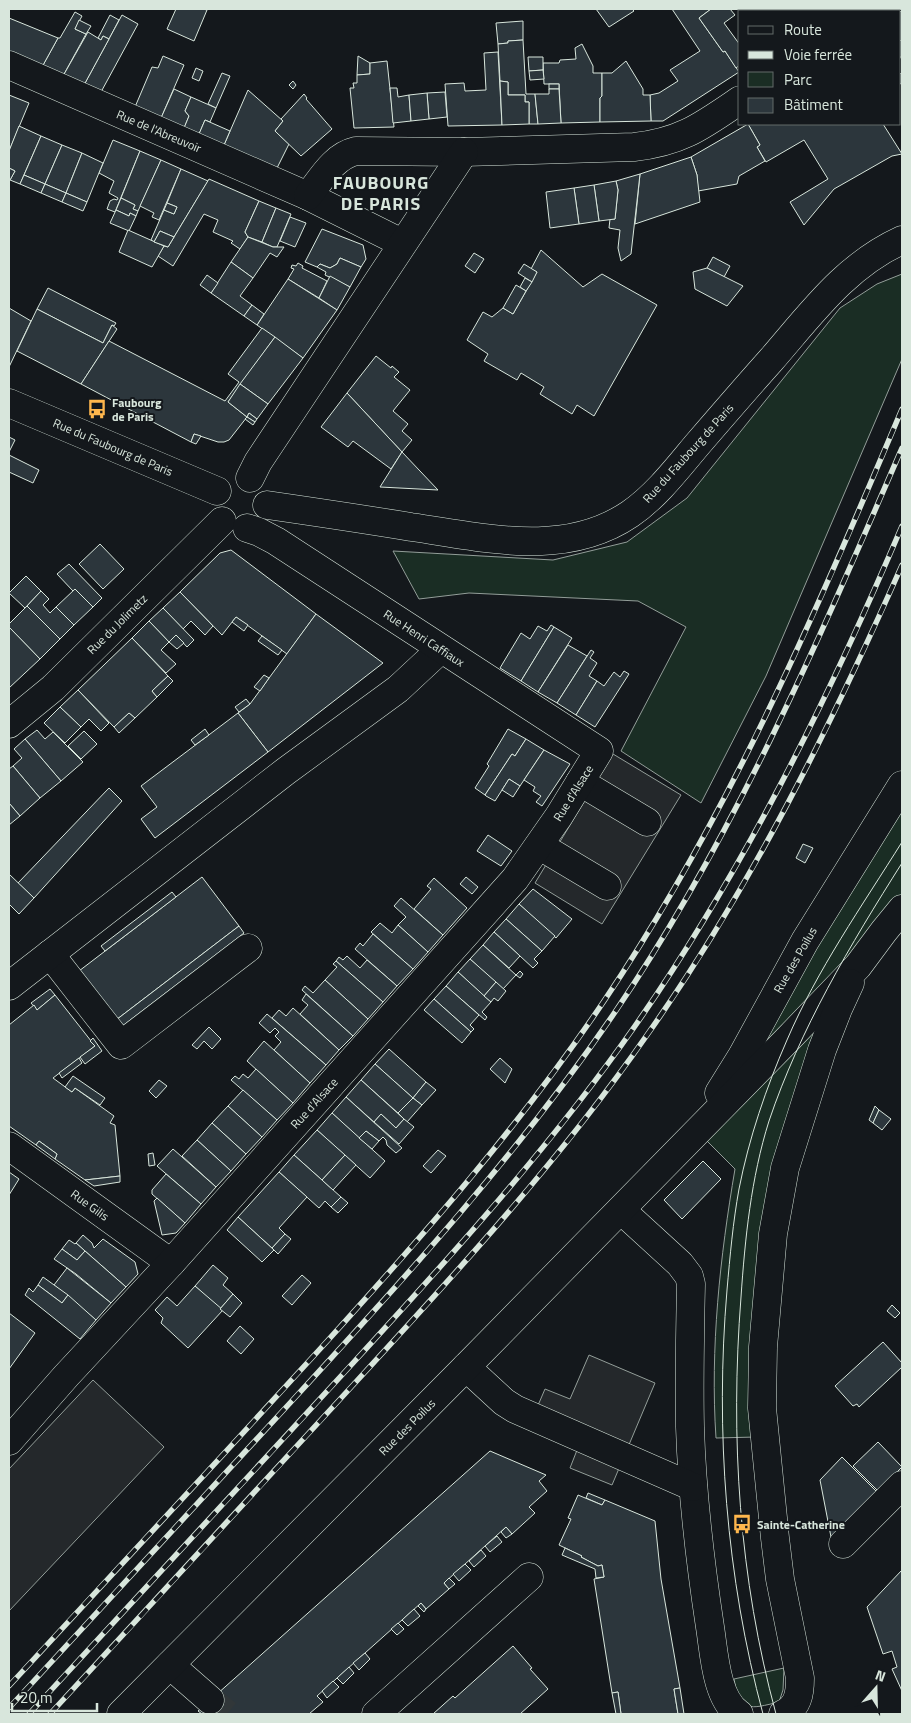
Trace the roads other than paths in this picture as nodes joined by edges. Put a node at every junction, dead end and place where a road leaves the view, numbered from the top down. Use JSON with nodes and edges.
{"nodes":[{"id":1,"x":9,"y":66,"type":"edge"},
{"id":2,"x":738,"y":101,"type":"edge"},
{"id":3,"x":464,"y":152,"type":"junction"},
{"id":4,"x":308,"y":196,"type":"junction"},
{"id":5,"x":902,"y":240,"type":"edge"},
{"id":6,"x":402,"y":243,"type":"junction"},
{"id":7,"x":9,"y":403,"type":"edge"},
{"id":8,"x":250,"y":478,"type":"junction"},
{"id":9,"x":217,"y":491,"type":"junction"},
{"id":10,"x":267,"y":505,"type":"junction"},
{"id":11,"x":235,"y":524,"type":"junction"},
{"id":12,"x":441,"y":649,"type":"junction"},
{"id":13,"x":9,"y":724,"type":"edge"},
{"id":14,"x":599,"y":751,"type":"joint"},
{"id":15,"x":580,"y":782,"type":"junction"},
{"id":16,"x":902,"y":785,"type":"edge"},
{"id":17,"x":647,"y":822,"type":"dead end"},
{"id":18,"x":540,"y":846,"type":"junction"},
{"id":19,"x":607,"y":886,"type":"dead end"},
{"id":20,"x":902,"y":909,"type":"edge"},
{"id":21,"x":248,"y":948,"type":"dead end"},
{"id":22,"x":50,"y":954,"type":"junction"},
{"id":23,"x":858,"y":966,"type":"junction"},
{"id":24,"x":9,"y":986,"type":"edge"},
{"id":25,"x":691,"y":1138,"type":"junction"},
{"id":26,"x":9,"y":1146,"type":"edge"},
{"id":27,"x":621,"y":1210,"type":"junction"},
{"id":28,"x":171,"y":1263,"type":"junction"},
{"id":29,"x":466,"y":1367,"type":"junction"},
{"id":30,"x":9,"y":1441,"type":"edge"},
{"id":31,"x":902,"y":1485,"type":"edge"},
{"id":32,"x":693,"y":1487,"type":"junction"},
{"id":33,"x":843,"y":1544,"type":"dead end"},
{"id":34,"x":528,"y":1577,"type":"dead end"},
{"id":35,"x":170,"y":1665,"type":"junction"},
{"id":36,"x":210,"y":1700,"type":"tunnel mouth"},
{"id":37,"x":121,"y":1714,"type":"edge"},
{"id":38,"x":376,"y":1714,"type":"edge"},
{"id":39,"x":739,"y":1714,"type":"edge"},
{"id":40,"x":783,"y":1714,"type":"edge"}],
"edges":[{"from":1,"to":4,"type":"street","name":"Rue de l'Abreuvoir"},
{"from":2,"to":3,"type":"street"},
{"from":3,"to":4,"type":"street"},
{"from":3,"to":6,"type":"street"},
{"from":4,"to":6,"type":"street","name":"Rue de l'Abreuvoir"},
{"from":5,"to":10,"type":"street","name":"Rue du Faubourg de Paris"},
{"from":6,"to":8,"type":"street"},
{"from":7,"to":9,"type":"street","name":"Rue du Faubourg de Paris"},
{"from":8,"to":9,"type":"street"},
{"from":8,"to":10,"type":"street"},
{"from":9,"to":11,"type":"street"},
{"from":10,"to":11,"type":"street"},
{"from":11,"to":12,"type":"street","name":"Rue Henri Caffiaux"},
{"from":11,"to":13,"type":"street","name":"Rue du Jolimetz"},
{"from":12,"to":14,"type":"street","name":"Rue Henri Caffiaux"},
{"from":12,"to":22,"type":"street"},
{"from":14,"to":15,"type":"street","name":"Rue d'Alsace"},
{"from":15,"to":17,"type":"street"},
{"from":15,"to":18,"type":"street","name":"Rue d'Alsace"},
{"from":16,"to":25,"type":"street","name":"Rue des Poilus"},
{"from":18,"to":19,"type":"street"},
{"from":18,"to":28,"type":"street","name":"Rue d'Alsace"},
{"from":20,"to":23,"type":"street","name":"Rue des Poilus"},
{"from":21,"to":22,"type":"street"},
{"from":22,"to":24,"type":"street"},
{"from":23,"to":25,"type":"street","name":"Rue des Poilus"},
{"from":23,"to":40,"type":"street"},
{"from":25,"to":27,"type":"street","name":"Rue des Poilus"},
{"from":26,"to":28,"type":"street","name":"Rue Gilis"},
{"from":27,"to":29,"type":"street","name":"Rue des Poilus"},
{"from":27,"to":32,"type":"street"},
{"from":28,"to":30,"type":"street","name":"Rue d'Alsace"},
{"from":29,"to":32,"type":"street"},
{"from":29,"to":35,"type":"street","name":"Rue des Poilus"},
{"from":31,"to":33,"type":"street"},
{"from":32,"to":39,"type":"street"},
{"from":34,"to":38,"type":"street"},
{"from":35,"to":36,"type":"street"},
{"from":35,"to":37,"type":"street","name":"Rue des Poilus"}]}
